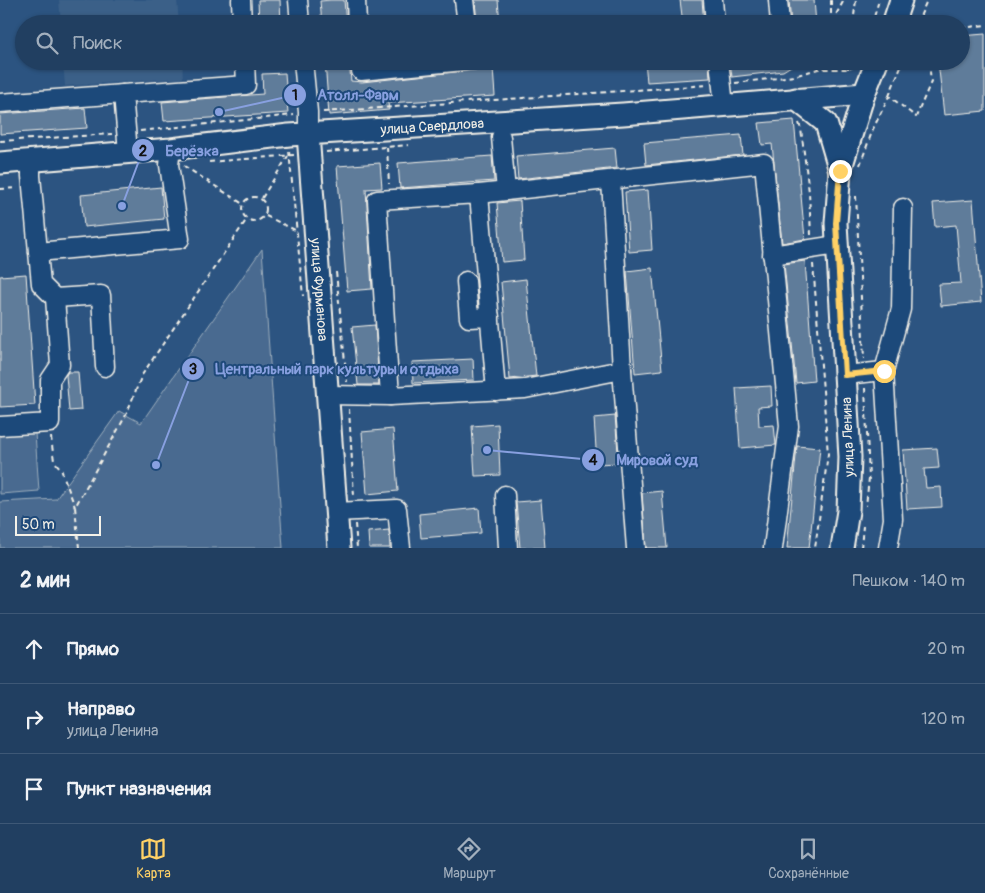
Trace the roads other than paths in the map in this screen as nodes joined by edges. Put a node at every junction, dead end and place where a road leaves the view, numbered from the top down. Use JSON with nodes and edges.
{"nodes":[{"id":1,"x":240,"y":0,"type":"edge"},
{"id":2,"x":298,"y":0,"type":"edge"},
{"id":3,"x":356,"y":0,"type":"edge"},
{"id":4,"x":464,"y":0,"type":"edge"},
{"id":5,"x":713,"y":0,"type":"edge"},
{"id":6,"x":778,"y":0,"type":"edge"},
{"id":7,"x":901,"y":0,"type":"edge"},
{"id":8,"x":241,"y":15,"type":"edge"},
{"id":9,"x":299,"y":15,"type":"edge"},
{"id":10,"x":357,"y":15,"type":"edge"},
{"id":11,"x":466,"y":15,"type":"edge"},
{"id":12,"x":714,"y":15,"type":"edge"},
{"id":13,"x":779,"y":15,"type":"edge"},
{"id":14,"x":896,"y":15,"type":"edge"},
{"id":15,"x":245,"y":70,"type":"edge"},
{"id":16,"x":304,"y":70,"type":"edge"},
{"id":17,"x":720,"y":70,"type":"edge"},
{"id":18,"x":873,"y":70,"type":"edge"},
{"id":19,"x":123,"y":94,"type":"junction"},
{"id":20,"x":723,"y":94,"type":"junction"},
{"id":21,"x":864,"y":94,"type":"junction"},
{"id":22,"x":796,"y":99,"type":"junction"},
{"id":23,"x":0,"y":103,"type":"edge"},
{"id":24,"x":308,"y":134,"type":"junction"},
{"id":25,"x":501,"y":137,"type":"dead end"},
{"id":26,"x":128,"y":142,"type":"junction"},
{"id":27,"x":176,"y":156,"type":"junction"},
{"id":28,"x":31,"y":160,"type":"junction"},
{"id":29,"x":0,"y":163,"type":"edge"},
{"id":30,"x":849,"y":171,"type":"junction"},
{"id":31,"x":611,"y":180,"type":"junction"},
{"id":32,"x":506,"y":191,"type":"junction"},
{"id":33,"x":480,"y":194,"type":"junction"},
{"id":34,"x":903,"y":208,"type":"dead end"},
{"id":35,"x":837,"y":245,"type":"junction"},
{"id":36,"x":38,"y":252,"type":"junction"},
{"id":37,"x":772,"y":255,"type":"junction"},
{"id":38,"x":466,"y":281,"type":"dead end"},
{"id":39,"x":55,"y":298,"type":"junction"},
{"id":40,"x":490,"y":317,"type":"junction"},
{"id":41,"x":105,"y":368,"type":"dead end"},
{"id":42,"x":622,"y":370,"type":"junction"},
{"id":43,"x":884,"y":371,"type":"junction"},
{"id":44,"x":855,"y":374,"type":"junction"},
{"id":45,"x":496,"y":390,"type":"junction"},
{"id":46,"x":327,"y":395,"type":"junction"},
{"id":47,"x":390,"y":396,"type":"junction"},
{"id":48,"x":0,"y":426,"type":"edge"},
{"id":49,"x":505,"y":495,"type":"dead end"},
{"id":50,"x":345,"y":512,"type":"junction"},
{"id":51,"x":339,"y":548,"type":"edge"},
{"id":52,"x":401,"y":548,"type":"edge"},
{"id":53,"x":508,"y":548,"type":"edge"},
{"id":54,"x":636,"y":548,"type":"edge"},
{"id":55,"x":773,"y":548,"type":"edge"},
{"id":56,"x":842,"y":548,"type":"edge"},
{"id":57,"x":888,"y":548,"type":"edge"}],
"edges":[{"from":1,"to":8,"type":"street"},
{"from":2,"to":9,"type":"street"},
{"from":3,"to":10,"type":"street"},
{"from":4,"to":11,"type":"street"},
{"from":5,"to":12,"type":"street"},
{"from":6,"to":13,"type":"street"},
{"from":7,"to":14,"type":"main road"},
{"from":15,"to":19,"type":"street"},
{"from":16,"to":24,"type":"street","name":"улица Фурманова"},
{"from":17,"to":20,"type":"street"},
{"from":18,"to":21,"type":"main road","name":"улица Ленина"},
{"from":19,"to":23,"type":"street"},
{"from":19,"to":26,"type":"street"},
{"from":20,"to":22,"type":"main road","name":"улица Свердлова"},
{"from":20,"to":24,"type":"main road","name":"улица Свердлова"},
{"from":21,"to":22,"type":"main road","name":"улица Свердлова"},
{"from":21,"to":30,"type":"main road","name":"улица Ленина"},
{"from":22,"to":30,"type":"main road"},
{"from":24,"to":27,"type":"main road","name":"улица Свердлова"},
{"from":24,"to":46,"type":"main road","name":"улица Фурманова"},
{"from":25,"to":32,"type":"street"},
{"from":26,"to":27,"type":"main road","name":"улица Свердлова"},
{"from":26,"to":28,"type":"main road","name":"улица Свердлова"},
{"from":27,"to":36,"type":"street"},
{"from":28,"to":29,"type":"main road","name":"улица Свердлова"},
{"from":28,"to":36,"type":"street"},
{"from":30,"to":35,"type":"main road","name":"улица Ленина"},
{"from":31,"to":32,"type":"street"},
{"from":31,"to":37,"type":"street"},
{"from":31,"to":42,"type":"street"},
{"from":32,"to":33,"type":"street"},
{"from":33,"to":40,"type":"street"},
{"from":33,"to":47,"type":"street"},
{"from":34,"to":43,"type":"street"},
{"from":35,"to":37,"type":"street"},
{"from":35,"to":44,"type":"main road","name":"улица Ленина"},
{"from":36,"to":39,"type":"street"},
{"from":37,"to":55,"type":"street"},
{"from":38,"to":40,"type":"street"},
{"from":39,"to":41,"type":"street"},
{"from":39,"to":48,"type":"street"},
{"from":40,"to":45,"type":"street"},
{"from":42,"to":45,"type":"street"},
{"from":42,"to":54,"type":"street"},
{"from":43,"to":44,"type":"street"},
{"from":43,"to":57,"type":"street"},
{"from":44,"to":56,"type":"main road","name":"улица Ленина"},
{"from":45,"to":47,"type":"street"},
{"from":46,"to":47,"type":"street"},
{"from":46,"to":50,"type":"main road","name":"улица Фурманова"},
{"from":49,"to":53,"type":"street"},
{"from":50,"to":51,"type":"main road","name":"улица Фурманова"},
{"from":50,"to":52,"type":"street"}]}
